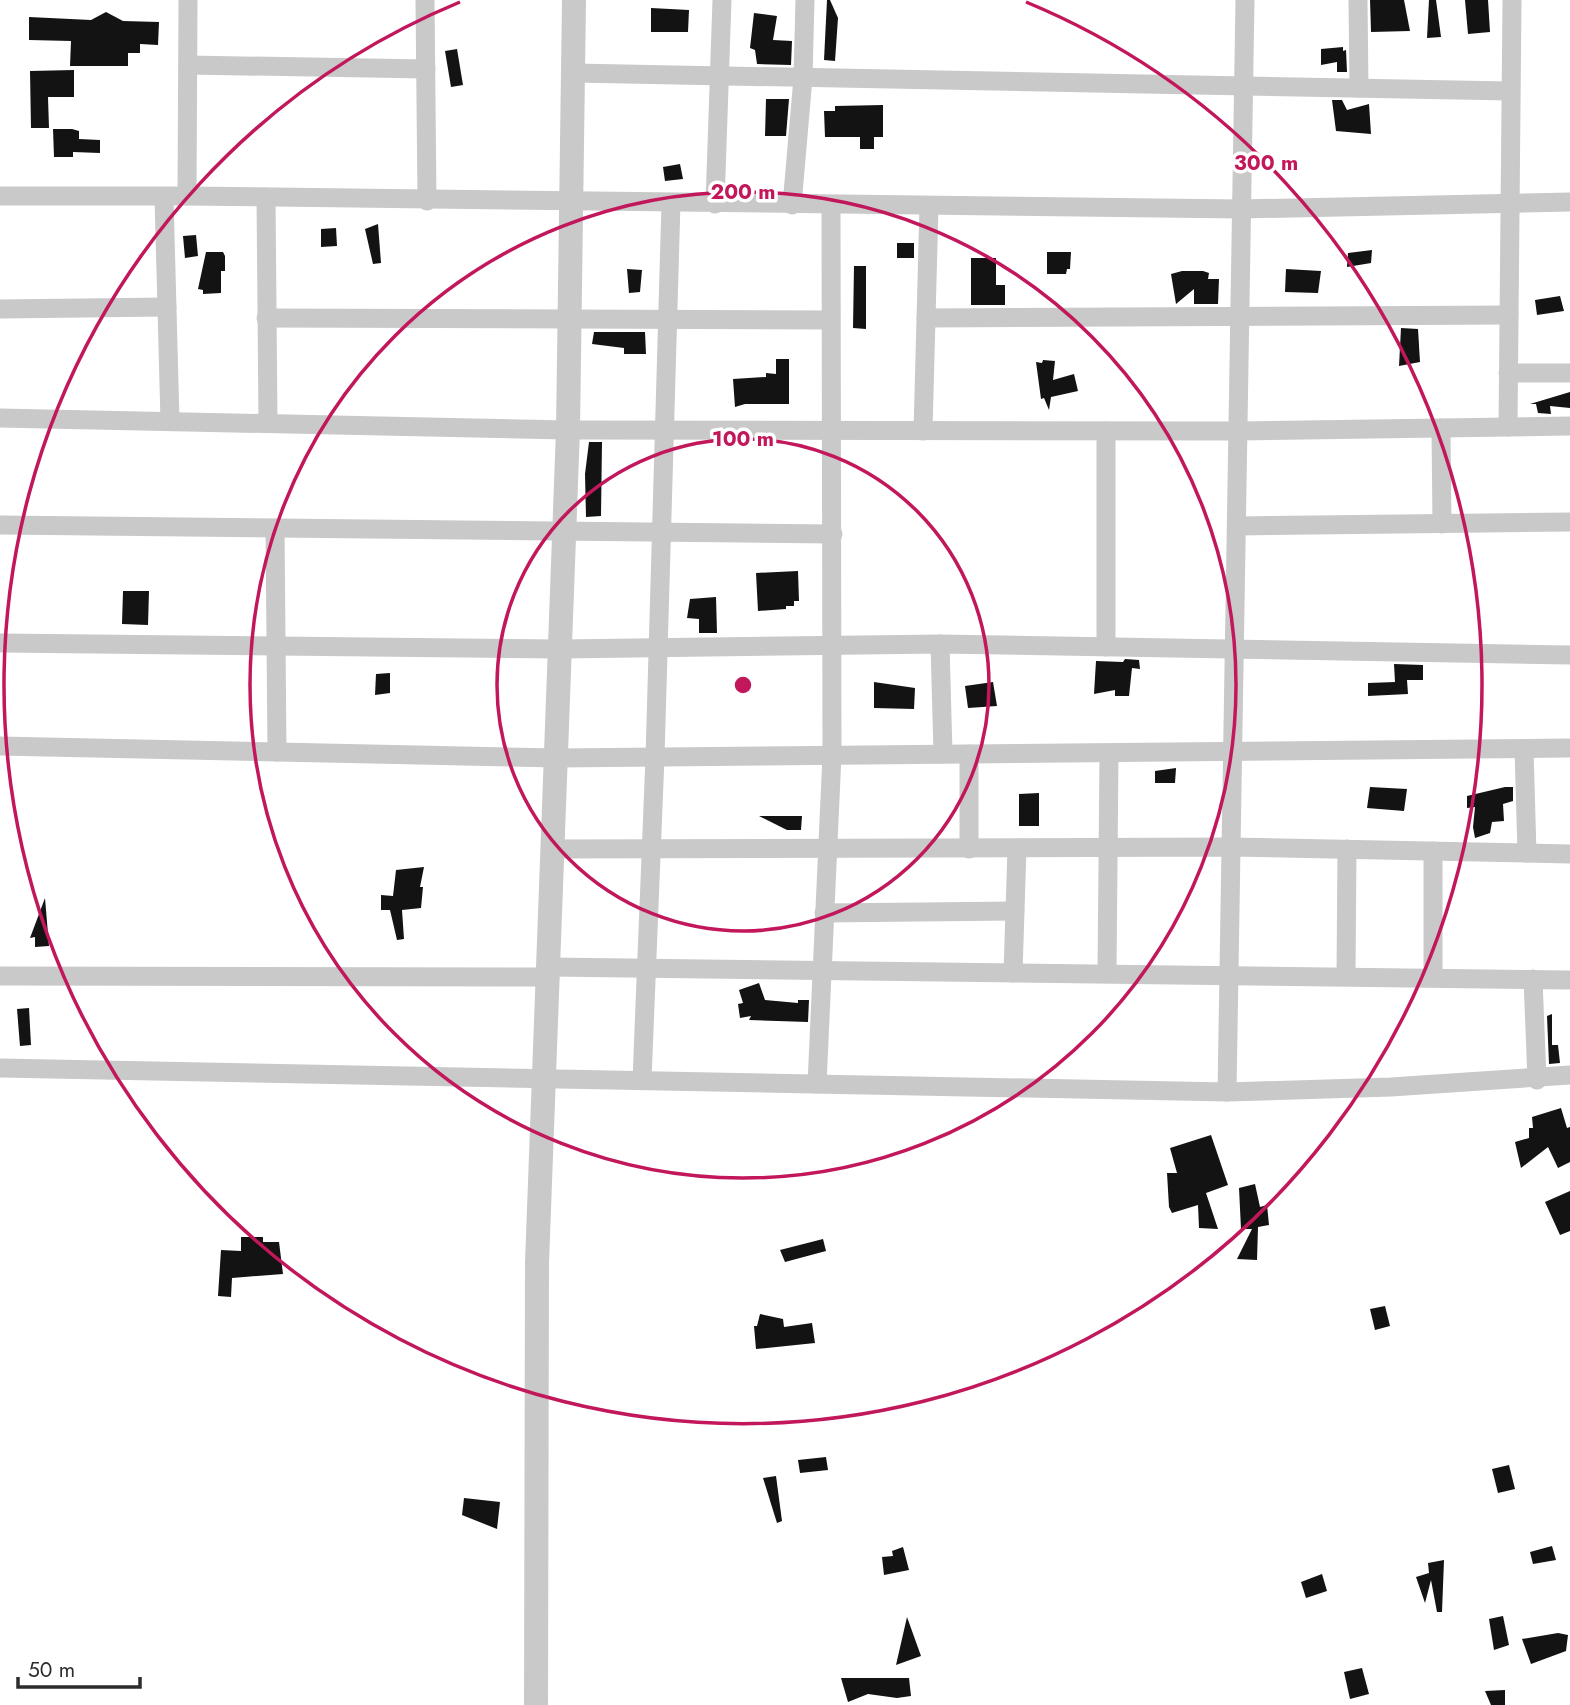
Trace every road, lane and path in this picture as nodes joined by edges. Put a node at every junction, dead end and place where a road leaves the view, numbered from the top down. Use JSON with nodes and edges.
{"nodes":[{"id":1,"x":188,"y":0,"type":"edge"},
{"id":2,"x":425,"y":0,"type":"edge"},
{"id":3,"x":574,"y":0,"type":"edge"},
{"id":4,"x":722,"y":0,"type":"edge"},
{"id":5,"x":805,"y":0,"type":"edge"},
{"id":6,"x":1245,"y":0,"type":"edge"},
{"id":7,"x":1358,"y":0,"type":"edge"},
{"id":8,"x":1512,"y":0,"type":"edge"},
{"id":9,"x":188,"y":65,"type":"junction"},
{"id":10,"x":426,"y":69,"type":"junction"},
{"id":11,"x":574,"y":73,"type":"junction"},
{"id":12,"x":719,"y":77,"type":"junction"},
{"id":13,"x":803,"y":78,"type":"junction"},
{"id":14,"x":1244,"y":87,"type":"junction"},
{"id":15,"x":1359,"y":88,"type":"junction"},
{"id":16,"x":1509,"y":91,"type":"junction"},
{"id":17,"x":0,"y":196,"type":"edge"},
{"id":18,"x":187,"y":196,"type":"junction"},
{"id":19,"x":164,"y":197,"type":"junction"},
{"id":20,"x":266,"y":197,"type":"junction"},
{"id":21,"x":427,"y":201,"type":"junction"},
{"id":22,"x":574,"y":201,"type":"junction"},
{"id":23,"x":1510,"y":202,"type":"junction"},
{"id":24,"x":1570,"y":202,"type":"edge"},
{"id":25,"x":671,"y":203,"type":"junction"},
{"id":26,"x":715,"y":204,"type":"junction"},
{"id":27,"x":792,"y":205,"type":"junction"},
{"id":28,"x":831,"y":205,"type":"junction"},
{"id":29,"x":929,"y":206,"type":"junction"},
{"id":30,"x":1241,"y":209,"type":"junction"},
{"id":31,"x":167,"y":307,"type":"junction"},
{"id":32,"x":0,"y":309,"type":"edge"},
{"id":33,"x":1509,"y":315,"type":"junction"},
{"id":34,"x":1240,"y":316,"type":"junction"},
{"id":35,"x":926,"y":317,"type":"junction"},
{"id":36,"x":266,"y":318,"type":"junction"},
{"id":37,"x":571,"y":318,"type":"junction"},
{"id":38,"x":667,"y":319,"type":"junction"},
{"id":39,"x":831,"y":320,"type":"junction"},
{"id":40,"x":1508,"y":373,"type":"junction"},
{"id":41,"x":1570,"y":373,"type":"edge"},
{"id":42,"x":0,"y":418,"type":"edge"},
{"id":43,"x":170,"y":421,"type":"junction"},
{"id":44,"x":268,"y":424,"type":"junction"},
{"id":45,"x":1570,"y":426,"type":"edge"},
{"id":46,"x":1508,"y":427,"type":"junction"},
{"id":47,"x":1441,"y":428,"type":"junction"},
{"id":48,"x":568,"y":430,"type":"junction"},
{"id":49,"x":665,"y":430,"type":"junction"},
{"id":50,"x":833,"y":431,"type":"junction"},
{"id":51,"x":923,"y":431,"type":"junction"},
{"id":52,"x":1106,"y":431,"type":"junction"},
{"id":53,"x":1238,"y":431,"type":"junction"},
{"id":54,"x":1570,"y":522,"type":"edge"},
{"id":55,"x":1442,"y":524,"type":"junction"},
{"id":56,"x":0,"y":526,"type":"edge"},
{"id":57,"x":1237,"y":526,"type":"junction"},
{"id":58,"x":275,"y":528,"type":"junction"},
{"id":59,"x":565,"y":532,"type":"junction"},
{"id":60,"x":661,"y":534,"type":"junction"},
{"id":61,"x":833,"y":534,"type":"junction"},
{"id":62,"x":0,"y":643,"type":"edge"},
{"id":63,"x":832,"y":643,"type":"junction"},
{"id":64,"x":940,"y":644,"type":"junction"},
{"id":65,"x":658,"y":646,"type":"junction"},
{"id":66,"x":278,"y":647,"type":"junction"},
{"id":67,"x":1106,"y":647,"type":"junction"},
{"id":68,"x":561,"y":649,"type":"junction"},
{"id":69,"x":1233,"y":649,"type":"junction"},
{"id":70,"x":1570,"y":655,"type":"edge"},
{"id":71,"x":0,"y":746,"type":"edge"},
{"id":72,"x":1570,"y":748,"type":"edge"},
{"id":73,"x":1524,"y":749,"type":"junction"},
{"id":74,"x":277,"y":752,"type":"junction"},
{"id":75,"x":1233,"y":752,"type":"junction"},
{"id":76,"x":1109,"y":753,"type":"junction"},
{"id":77,"x":943,"y":754,"type":"junction"},
{"id":78,"x":969,"y":754,"type":"junction"},
{"id":79,"x":832,"y":755,"type":"junction"},
{"id":80,"x":655,"y":757,"type":"junction"},
{"id":81,"x":557,"y":758,"type":"junction"},
{"id":82,"x":1231,"y":846,"type":"junction"},
{"id":83,"x":828,"y":848,"type":"junction"},
{"id":84,"x":1017,"y":848,"type":"junction"},
{"id":85,"x":1110,"y":848,"type":"junction"},
{"id":86,"x":554,"y":849,"type":"junction"},
{"id":87,"x":651,"y":849,"type":"junction"},
{"id":88,"x":970,"y":849,"type":"junction"},
{"id":89,"x":1347,"y":849,"type":"junction"},
{"id":90,"x":1433,"y":851,"type":"junction"},
{"id":91,"x":1527,"y":853,"type":"junction"},
{"id":92,"x":1570,"y":854,"type":"edge"},
{"id":93,"x":1015,"y":911,"type":"junction"},
{"id":94,"x":824,"y":913,"type":"junction"},
{"id":95,"x":646,"y":969,"type":"junction"},
{"id":96,"x":820,"y":971,"type":"junction"},
{"id":97,"x":549,"y":972,"type":"junction"},
{"id":98,"x":1013,"y":972,"type":"junction"},
{"id":99,"x":1107,"y":973,"type":"junction"},
{"id":100,"x":1229,"y":974,"type":"junction"},
{"id":101,"x":0,"y":976,"type":"edge"},
{"id":102,"x":1346,"y":976,"type":"junction"},
{"id":103,"x":1433,"y":978,"type":"junction"},
{"id":104,"x":1533,"y":979,"type":"junction"},
{"id":105,"x":1570,"y":980,"type":"edge"},
{"id":106,"x":0,"y":1068,"type":"edge"},
{"id":107,"x":1570,"y":1075,"type":"edge"},
{"id":108,"x":546,"y":1078,"type":"junction"},
{"id":109,"x":642,"y":1080,"type":"junction"},
{"id":110,"x":1537,"y":1080,"type":"junction"},
{"id":111,"x":817,"y":1084,"type":"junction"},
{"id":112,"x":1227,"y":1091,"type":"junction"},
{"id":113,"x":536,"y":1705,"type":"edge"}],
"edges":[{"from":1,"to":9,"type":"street"},
{"from":2,"to":10,"type":"street"},
{"from":3,"to":11,"type":"street"},
{"from":4,"to":12,"type":"street"},
{"from":5,"to":13,"type":"street"},
{"from":6,"to":14,"type":"street"},
{"from":7,"to":15,"type":"street"},
{"from":8,"to":16,"type":"street"},
{"from":9,"to":10,"type":"street"},
{"from":9,"to":18,"type":"street"},
{"from":10,"to":21,"type":"street"},
{"from":11,"to":12,"type":"street"},
{"from":11,"to":22,"type":"street"},
{"from":12,"to":13,"type":"street"},
{"from":12,"to":26,"type":"street"},
{"from":13,"to":14,"type":"street"},
{"from":13,"to":27,"type":"street"},
{"from":14,"to":15,"type":"street"},
{"from":14,"to":30,"type":"street"},
{"from":15,"to":16,"type":"street"},
{"from":16,"to":23,"type":"street"},
{"from":17,"to":19,"type":"street"},
{"from":18,"to":19,"type":"street"},
{"from":18,"to":20,"type":"street"},
{"from":19,"to":31,"type":"street"},
{"from":20,"to":21,"type":"street"},
{"from":20,"to":36,"type":"street"},
{"from":21,"to":22,"type":"street"},
{"from":22,"to":25,"type":"street"},
{"from":22,"to":37,"type":"street"},
{"from":23,"to":24,"type":"street"},
{"from":23,"to":30,"type":"street"},
{"from":23,"to":33,"type":"street"},
{"from":25,"to":26,"type":"street"},
{"from":25,"to":38,"type":"street"},
{"from":26,"to":27,"type":"street"},
{"from":27,"to":28,"type":"street"},
{"from":28,"to":29,"type":"street"},
{"from":28,"to":39,"type":"street"},
{"from":29,"to":30,"type":"street"},
{"from":29,"to":35,"type":"street"},
{"from":30,"to":34,"type":"street"},
{"from":31,"to":32,"type":"street"},
{"from":31,"to":43,"type":"street"},
{"from":33,"to":34,"type":"street"},
{"from":33,"to":40,"type":"street"},
{"from":34,"to":35,"type":"street"},
{"from":34,"to":53,"type":"street"},
{"from":35,"to":51,"type":"street"},
{"from":36,"to":37,"type":"street"},
{"from":36,"to":44,"type":"street"},
{"from":37,"to":38,"type":"street"},
{"from":37,"to":48,"type":"street"},
{"from":38,"to":39,"type":"street"},
{"from":38,"to":49,"type":"street"},
{"from":39,"to":50,"type":"street"},
{"from":40,"to":41,"type":"street"},
{"from":40,"to":46,"type":"street"},
{"from":42,"to":43,"type":"street"},
{"from":43,"to":44,"type":"street"},
{"from":44,"to":48,"type":"street"},
{"from":45,"to":46,"type":"street"},
{"from":46,"to":47,"type":"street"},
{"from":47,"to":53,"type":"street"},
{"from":47,"to":55,"type":"street"},
{"from":48,"to":49,"type":"street"},
{"from":48,"to":59,"type":"street"},
{"from":49,"to":50,"type":"street"},
{"from":49,"to":60,"type":"street"},
{"from":50,"to":51,"type":"street"},
{"from":50,"to":61,"type":"street"},
{"from":51,"to":52,"type":"street"},
{"from":52,"to":53,"type":"street"},
{"from":52,"to":67,"type":"street"},
{"from":53,"to":57,"type":"street"},
{"from":54,"to":55,"type":"street"},
{"from":55,"to":57,"type":"street"},
{"from":56,"to":58,"type":"street"},
{"from":57,"to":69,"type":"street"},
{"from":58,"to":59,"type":"street"},
{"from":58,"to":66,"type":"street"},
{"from":59,"to":60,"type":"street"},
{"from":59,"to":68,"type":"street"},
{"from":60,"to":61,"type":"street"},
{"from":60,"to":65,"type":"street"},
{"from":61,"to":63,"type":"street"},
{"from":62,"to":66,"type":"street"},
{"from":63,"to":64,"type":"street"},
{"from":63,"to":65,"type":"street"},
{"from":63,"to":79,"type":"street"},
{"from":64,"to":67,"type":"street"},
{"from":64,"to":77,"type":"street"},
{"from":65,"to":68,"type":"street"},
{"from":65,"to":80,"type":"street"},
{"from":66,"to":68,"type":"street"},
{"from":66,"to":74,"type":"street"},
{"from":67,"to":69,"type":"street"},
{"from":68,"to":81,"type":"street"},
{"from":69,"to":70,"type":"street"},
{"from":69,"to":75,"type":"street"},
{"from":71,"to":74,"type":"street"},
{"from":72,"to":73,"type":"street"},
{"from":73,"to":75,"type":"street"},
{"from":73,"to":91,"type":"street"},
{"from":74,"to":81,"type":"street"},
{"from":75,"to":76,"type":"street"},
{"from":75,"to":82,"type":"street"},
{"from":76,"to":78,"type":"street"},
{"from":76,"to":85,"type":"street"},
{"from":77,"to":78,"type":"street"},
{"from":77,"to":79,"type":"street"},
{"from":78,"to":88,"type":"street"},
{"from":79,"to":80,"type":"street"},
{"from":79,"to":83,"type":"street"},
{"from":80,"to":81,"type":"street"},
{"from":80,"to":87,"type":"street"},
{"from":81,"to":86,"type":"street"},
{"from":82,"to":85,"type":"street"},
{"from":82,"to":89,"type":"street"},
{"from":82,"to":100,"type":"street"},
{"from":83,"to":87,"type":"street"},
{"from":83,"to":88,"type":"street"},
{"from":83,"to":94,"type":"street"},
{"from":84,"to":85,"type":"street"},
{"from":84,"to":88,"type":"street"},
{"from":84,"to":93,"type":"street"},
{"from":85,"to":99,"type":"street"},
{"from":86,"to":87,"type":"street"},
{"from":86,"to":97,"type":"street"},
{"from":87,"to":95,"type":"street"},
{"from":89,"to":90,"type":"street"},
{"from":89,"to":102,"type":"street"},
{"from":90,"to":91,"type":"street"},
{"from":90,"to":103,"type":"street"},
{"from":91,"to":92,"type":"street"},
{"from":93,"to":94,"type":"street"},
{"from":93,"to":98,"type":"street"},
{"from":94,"to":96,"type":"street"},
{"from":95,"to":96,"type":"street"},
{"from":95,"to":97,"type":"street"},
{"from":95,"to":109,"type":"street"},
{"from":96,"to":98,"type":"street"},
{"from":96,"to":111,"type":"street"},
{"from":97,"to":101,"type":"street"},
{"from":97,"to":108,"type":"street"},
{"from":98,"to":99,"type":"street"},
{"from":99,"to":100,"type":"street"},
{"from":100,"to":102,"type":"street"},
{"from":100,"to":112,"type":"street"},
{"from":102,"to":103,"type":"street"},
{"from":103,"to":104,"type":"street"},
{"from":104,"to":105,"type":"street"},
{"from":104,"to":110,"type":"street"},
{"from":106,"to":108,"type":"street"},
{"from":107,"to":110,"type":"street"},
{"from":108,"to":109,"type":"street"},
{"from":108,"to":113,"type":"street"},
{"from":109,"to":111,"type":"street"},
{"from":110,"to":112,"type":"street"},
{"from":111,"to":112,"type":"street"}]}
